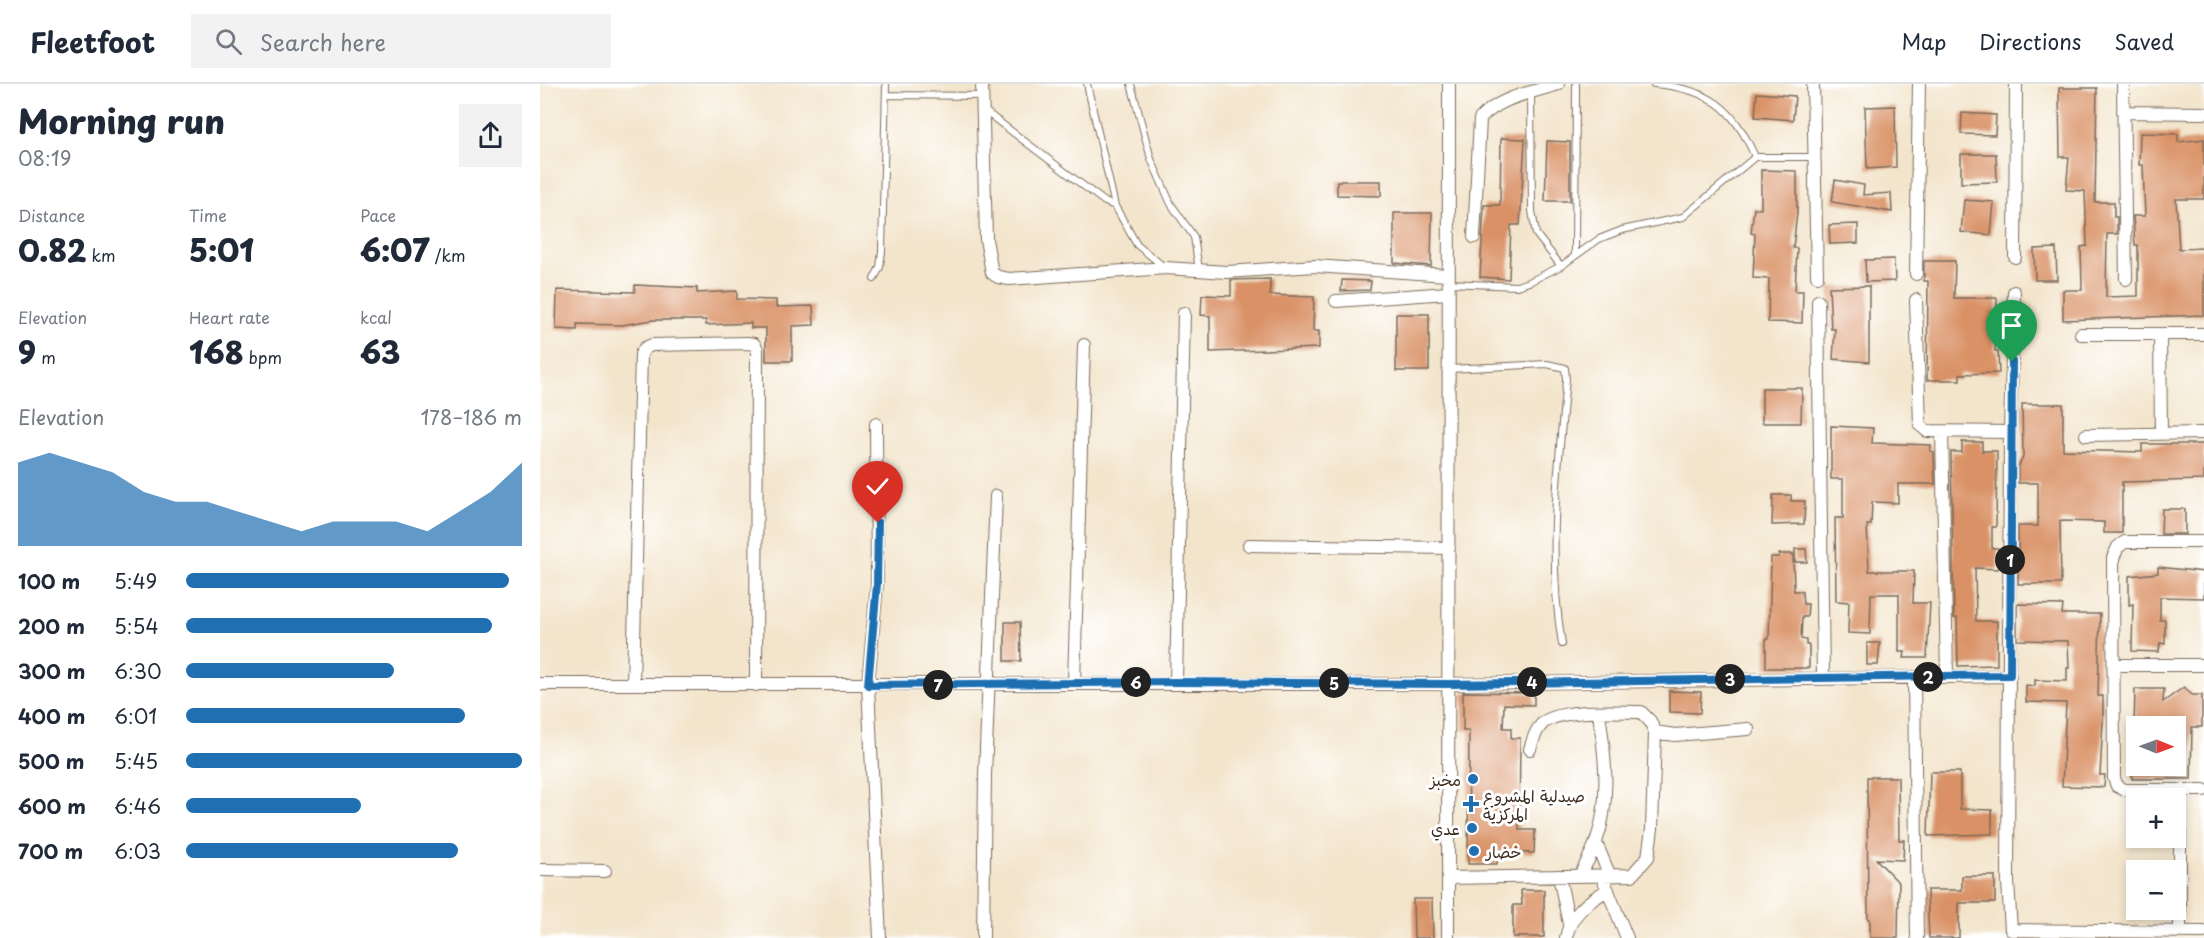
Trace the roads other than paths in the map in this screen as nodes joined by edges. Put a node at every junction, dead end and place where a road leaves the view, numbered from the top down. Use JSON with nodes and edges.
{"nodes":[{"id":1,"x":886,"y":84,"type":"edge"},
{"id":2,"x":1087,"y":84,"type":"edge"},
{"id":3,"x":1131,"y":84,"type":"edge"},
{"id":4,"x":1449,"y":84,"type":"edge"},
{"id":5,"x":1558,"y":84,"type":"edge"},
{"id":6,"x":1576,"y":84,"type":"edge"},
{"id":7,"x":1654,"y":84,"type":"edge"},
{"id":8,"x":1813,"y":84,"type":"edge"},
{"id":9,"x":1919,"y":84,"type":"edge"},
{"id":10,"x":2016,"y":84,"type":"edge"},
{"id":11,"x":2123,"y":84,"type":"edge"},
{"id":12,"x":982,"y":90,"type":"edge"},
{"id":13,"x":1531,"y":93,"type":"junction"},
{"id":14,"x":886,"y":95,"type":"junction"},
{"id":15,"x":982,"y":109,"type":"junction"},
{"id":16,"x":2123,"y":112,"type":"junction"},
{"id":17,"x":2204,"y":113,"type":"edge"},
{"id":18,"x":1755,"y":157,"type":"junction"},
{"id":19,"x":1814,"y":157,"type":"junction"},
{"id":20,"x":1115,"y":206,"type":"junction"},
{"id":21,"x":1474,"y":237,"type":"dead end"},
{"id":22,"x":1575,"y":255,"type":"junction"},
{"id":23,"x":2015,"y":257,"type":"dead end"},
{"id":24,"x":1561,"y":266,"type":"junction"},
{"id":25,"x":1166,"y":268,"type":"junction"},
{"id":26,"x":1199,"y":270,"type":"junction"},
{"id":27,"x":1916,"y":274,"type":"dead end"},
{"id":28,"x":1817,"y":276,"type":"dead end"},
{"id":29,"x":874,"y":279,"type":"dead end"},
{"id":30,"x":2126,"y":279,"type":"dead end"},
{"id":31,"x":1447,"y":284,"type":"junction"},
{"id":32,"x":2014,"y":292,"type":"dead end"},
{"id":33,"x":1916,"y":300,"type":"dead end"},
{"id":34,"x":1818,"y":301,"type":"dead end"},
{"id":35,"x":1336,"y":302,"type":"dead end"},
{"id":36,"x":1184,"y":312,"type":"dead end"},
{"id":37,"x":2081,"y":334,"type":"dead end"},
{"id":38,"x":2160,"y":334,"type":"junction"},
{"id":39,"x":2204,"y":334,"type":"edge"},
{"id":40,"x":1084,"y":345,"type":"dead end"},
{"id":41,"x":1449,"y":369,"type":"junction"},
{"id":42,"x":876,"y":424,"type":"dead end"},
{"id":43,"x":1942,"y":432,"type":"junction"},
{"id":44,"x":2010,"y":432,"type":"junction"},
{"id":45,"x":2161,"y":434,"type":"junction"},
{"id":46,"x":2204,"y":434,"type":"edge"},
{"id":47,"x":2086,"y":435,"type":"dead end"},
{"id":48,"x":996,"y":496,"type":"dead end"},
{"id":49,"x":2204,"y":542,"type":"edge"},
{"id":50,"x":1249,"y":544,"type":"dead end"},
{"id":51,"x":1449,"y":548,"type":"junction"},
{"id":52,"x":1562,"y":644,"type":"dead end"},
{"id":53,"x":2116,"y":665,"type":"junction"},
{"id":54,"x":2204,"y":665,"type":"edge"},
{"id":55,"x":2010,"y":675,"type":"junction"},
{"id":56,"x":1947,"y":676,"type":"junction"},
{"id":57,"x":1914,"y":677,"type":"junction"},
{"id":58,"x":1824,"y":678,"type":"junction"},
{"id":59,"x":1074,"y":682,"type":"junction"},
{"id":60,"x":1176,"y":682,"type":"junction"},
{"id":61,"x":540,"y":684,"type":"edge"},
{"id":62,"x":633,"y":684,"type":"junction"},
{"id":63,"x":1449,"y":684,"type":"junction"},
{"id":64,"x":756,"y":685,"type":"junction"},
{"id":65,"x":868,"y":685,"type":"junction"},
{"id":66,"x":989,"y":685,"type":"junction"},
{"id":67,"x":1599,"y":713,"type":"junction"},
{"id":68,"x":1748,"y":729,"type":"dead end"},
{"id":69,"x":1655,"y":732,"type":"junction"},
{"id":70,"x":1530,"y":749,"type":"dead end"},
{"id":71,"x":2126,"y":790,"type":"edge"},
{"id":72,"x":2186,"y":790,"type":"edge"},
{"id":73,"x":2204,"y":790,"type":"edge"},
{"id":74,"x":1596,"y":843,"type":"junction"},
{"id":75,"x":2180,"y":848,"type":"edge"},
{"id":76,"x":540,"y":870,"type":"edge"},
{"id":77,"x":604,"y":872,"type":"dead end"},
{"id":78,"x":1559,"y":876,"type":"junction"},
{"id":79,"x":1580,"y":876,"type":"junction"},
{"id":80,"x":1606,"y":876,"type":"junction"},
{"id":81,"x":1448,"y":878,"type":"junction"},
{"id":82,"x":1608,"y":890,"type":"junction"},
{"id":83,"x":1569,"y":924,"type":"junction"},
{"id":84,"x":2180,"y":931,"type":"junction"},
{"id":85,"x":2204,"y":932,"type":"edge"},
{"id":86,"x":2011,"y":934,"type":"edge"},
{"id":87,"x":880,"y":938,"type":"edge"},
{"id":88,"x":982,"y":938,"type":"edge"},
{"id":89,"x":1448,"y":938,"type":"edge"},
{"id":90,"x":1566,"y":938,"type":"edge"},
{"id":91,"x":1627,"y":938,"type":"edge"},
{"id":92,"x":1917,"y":938,"type":"edge"}],
"edges":[{"from":1,"to":14,"type":"lane"},
{"from":2,"to":20,"type":"lane"},
{"from":3,"to":26,"type":"lane"},
{"from":4,"to":31,"type":"street"},
{"from":5,"to":13,"type":"street"},
{"from":6,"to":22,"type":"lane"},
{"from":7,"to":18,"type":"lane"},
{"from":8,"to":19,"type":"street"},
{"from":9,"to":27,"type":"street"},
{"from":10,"to":23,"type":"street"},
{"from":11,"to":16,"type":"street"},
{"from":12,"to":14,"type":"lane"},
{"from":12,"to":15,"type":"street"},
{"from":13,"to":21,"type":"street"},
{"from":13,"to":24,"type":"lane"},
{"from":14,"to":29,"type":"lane"},
{"from":15,"to":20,"type":"lane"},
{"from":15,"to":25,"type":"street"},
{"from":16,"to":17,"type":"street"},
{"from":16,"to":30,"type":"street"},
{"from":18,"to":19,"type":"lane"},
{"from":18,"to":22,"type":"lane"},
{"from":19,"to":28,"type":"street"},
{"from":20,"to":25,"type":"lane"},
{"from":22,"to":24,"type":"lane"},
{"from":24,"to":31,"type":"lane"},
{"from":25,"to":26,"type":"street"},
{"from":26,"to":31,"type":"street"},
{"from":31,"to":35,"type":"street"},
{"from":31,"to":41,"type":"street"},
{"from":32,"to":44,"type":"street"},
{"from":33,"to":43,"type":"street"},
{"from":34,"to":58,"type":"street"},
{"from":36,"to":60,"type":"street"},
{"from":37,"to":38,"type":"street"},
{"from":38,"to":39,"type":"street"},
{"from":38,"to":45,"type":"street"},
{"from":40,"to":59,"type":"street"},
{"from":41,"to":51,"type":"street"},
{"from":41,"to":52,"type":"lane"},
{"from":42,"to":65,"type":"street"},
{"from":43,"to":44,"type":"street"},
{"from":43,"to":56,"type":"street"},
{"from":44,"to":55,"type":"street"},
{"from":45,"to":46,"type":"street"},
{"from":45,"to":47,"type":"street"},
{"from":48,"to":66,"type":"street"},
{"from":49,"to":53,"type":"street"},
{"from":50,"to":51,"type":"street"},
{"from":51,"to":63,"type":"street"},
{"from":53,"to":54,"type":"street"},
{"from":53,"to":71,"type":"street"},
{"from":55,"to":56,"type":"street"},
{"from":55,"to":86,"type":"street"},
{"from":56,"to":57,"type":"street"},
{"from":57,"to":58,"type":"street"},
{"from":57,"to":92,"type":"street"},
{"from":58,"to":63,"type":"street"},
{"from":59,"to":60,"type":"street"},
{"from":59,"to":66,"type":"street"},
{"from":60,"to":63,"type":"street"},
{"from":61,"to":62,"type":"street"},
{"from":62,"to":64,"type":"street"},
{"from":62,"to":64,"type":"street"},
{"from":63,"to":81,"type":"street"},
{"from":64,"to":65,"type":"street"},
{"from":65,"to":66,"type":"street"},
{"from":65,"to":87,"type":"street"},
{"from":66,"to":88,"type":"street"},
{"from":67,"to":69,"type":"street"},
{"from":67,"to":70,"type":"street"},
{"from":67,"to":74,"type":"street"},
{"from":68,"to":69,"type":"street"},
{"from":69,"to":80,"type":"street"},
{"from":72,"to":73,"type":"street"},
{"from":74,"to":79,"type":"street"},
{"from":74,"to":80,"type":"street"},
{"from":75,"to":84,"type":"street"},
{"from":76,"to":77,"type":"street"},
{"from":78,"to":79,"type":"street"},
{"from":78,"to":81,"type":"street"},
{"from":78,"to":83,"type":"street"},
{"from":79,"to":80,"type":"street"},
{"from":80,"to":82,"type":"street"},
{"from":81,"to":89,"type":"street"},
{"from":82,"to":83,"type":"street"},
{"from":82,"to":91,"type":"street"},
{"from":83,"to":90,"type":"street"},
{"from":84,"to":85,"type":"street"},
{"from":84,"to":86,"type":"street"}]}
